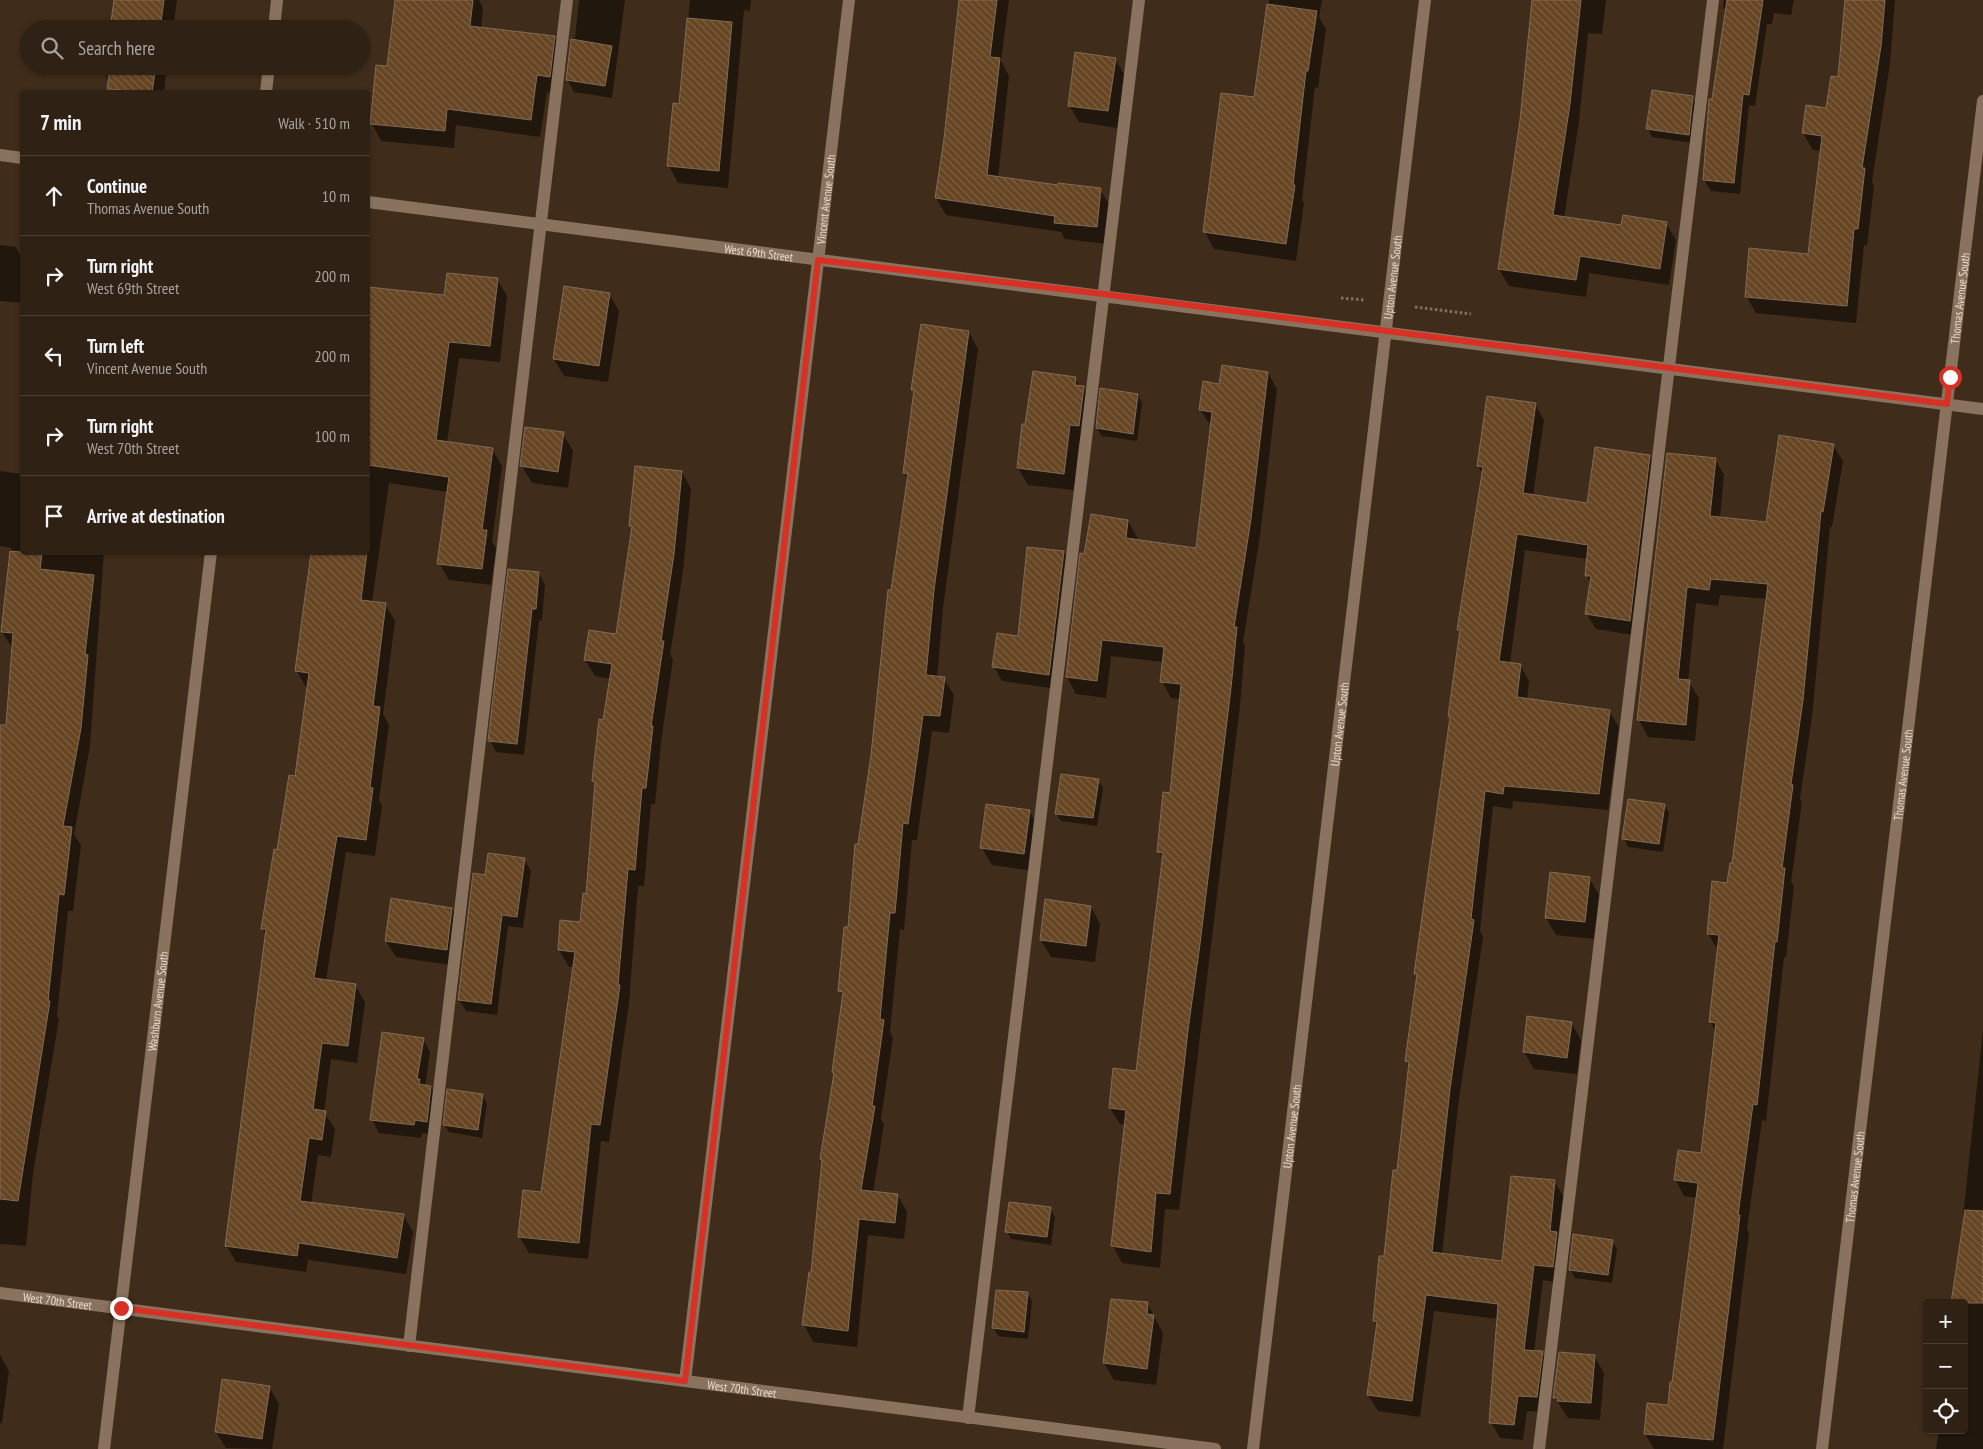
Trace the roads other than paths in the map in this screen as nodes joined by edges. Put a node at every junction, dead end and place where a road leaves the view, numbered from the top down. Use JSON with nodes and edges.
{"nodes":[{"id":1,"x":277,"y":0,"type":"edge"},
{"id":2,"x":567,"y":0,"type":"edge"},
{"id":3,"x":849,"y":0,"type":"edge"},
{"id":4,"x":1139,"y":0,"type":"edge"},
{"id":5,"x":1425,"y":0,"type":"edge"},
{"id":6,"x":1713,"y":0,"type":"edge"},
{"id":7,"x":275,"y":20,"type":"edge"},
{"id":8,"x":268,"y":75,"type":"edge"},
{"id":9,"x":266,"y":90,"type":"edge"},
{"id":10,"x":1983,"y":101,"type":"edge"},
{"id":11,"x":0,"y":155,"type":"edge"},
{"id":12,"x":20,"y":158,"type":"edge"},
{"id":13,"x":370,"y":202,"type":"edge"},
{"id":14,"x":541,"y":223,"type":"junction"},
{"id":15,"x":818,"y":260,"type":"junction"},
{"id":16,"x":1103,"y":294,"type":"junction"},
{"id":17,"x":1386,"y":331,"type":"junction"},
{"id":18,"x":1668,"y":367,"type":"junction"},
{"id":19,"x":1947,"y":404,"type":"junction"},
{"id":20,"x":1983,"y":408,"type":"edge"},
{"id":21,"x":211,"y":555,"type":"edge"},
{"id":22,"x":0,"y":1293,"type":"edge"},
{"id":23,"x":121,"y":1308,"type":"junction"},
{"id":24,"x":409,"y":1346,"type":"junction"},
{"id":25,"x":685,"y":1381,"type":"junction"},
{"id":26,"x":968,"y":1418,"type":"junction"},
{"id":27,"x":104,"y":1449,"type":"edge"},
{"id":28,"x":1215,"y":1449,"type":"edge"},
{"id":29,"x":1253,"y":1449,"type":"edge"},
{"id":30,"x":1539,"y":1449,"type":"edge"},
{"id":31,"x":1822,"y":1449,"type":"edge"}],
"edges":[{"from":1,"to":7,"type":"street"},
{"from":2,"to":14,"type":"street"},
{"from":3,"to":15,"type":"street","name":"Vincent Avenue South"},
{"from":4,"to":16,"type":"street"},
{"from":5,"to":17,"type":"street","name":"Upton Avenue South"},
{"from":6,"to":18,"type":"street"},
{"from":8,"to":9,"type":"street"},
{"from":10,"to":19,"type":"street","name":"Thomas Avenue South"},
{"from":11,"to":12,"type":"street"},
{"from":13,"to":14,"type":"street","name":"West 69th Street"},
{"from":14,"to":15,"type":"street","name":"West 69th Street"},
{"from":14,"to":24,"type":"street"},
{"from":15,"to":16,"type":"street","name":"West 69th Street"},
{"from":15,"to":25,"type":"street","name":"Vincent Avenue South"},
{"from":16,"to":17,"type":"street","name":"West 69th Street"},
{"from":16,"to":26,"type":"street"},
{"from":17,"to":18,"type":"street","name":"West 69th Street"},
{"from":17,"to":29,"type":"street","name":"Upton Avenue South"},
{"from":18,"to":19,"type":"street","name":"West 69th Street"},
{"from":18,"to":30,"type":"street"},
{"from":19,"to":20,"type":"street","name":"West 69th Street"},
{"from":19,"to":31,"type":"street","name":"Thomas Avenue South"},
{"from":21,"to":23,"type":"street","name":"Washburn Avenue South"},
{"from":22,"to":23,"type":"street","name":"West 70th Street"},
{"from":23,"to":24,"type":"street","name":"West 70th Street"},
{"from":23,"to":27,"type":"street","name":"Washburn Avenue South"},
{"from":24,"to":25,"type":"street","name":"West 70th Street"},
{"from":25,"to":26,"type":"street","name":"West 70th Street"},
{"from":26,"to":28,"type":"street","name":"West 70th Street"}]}
